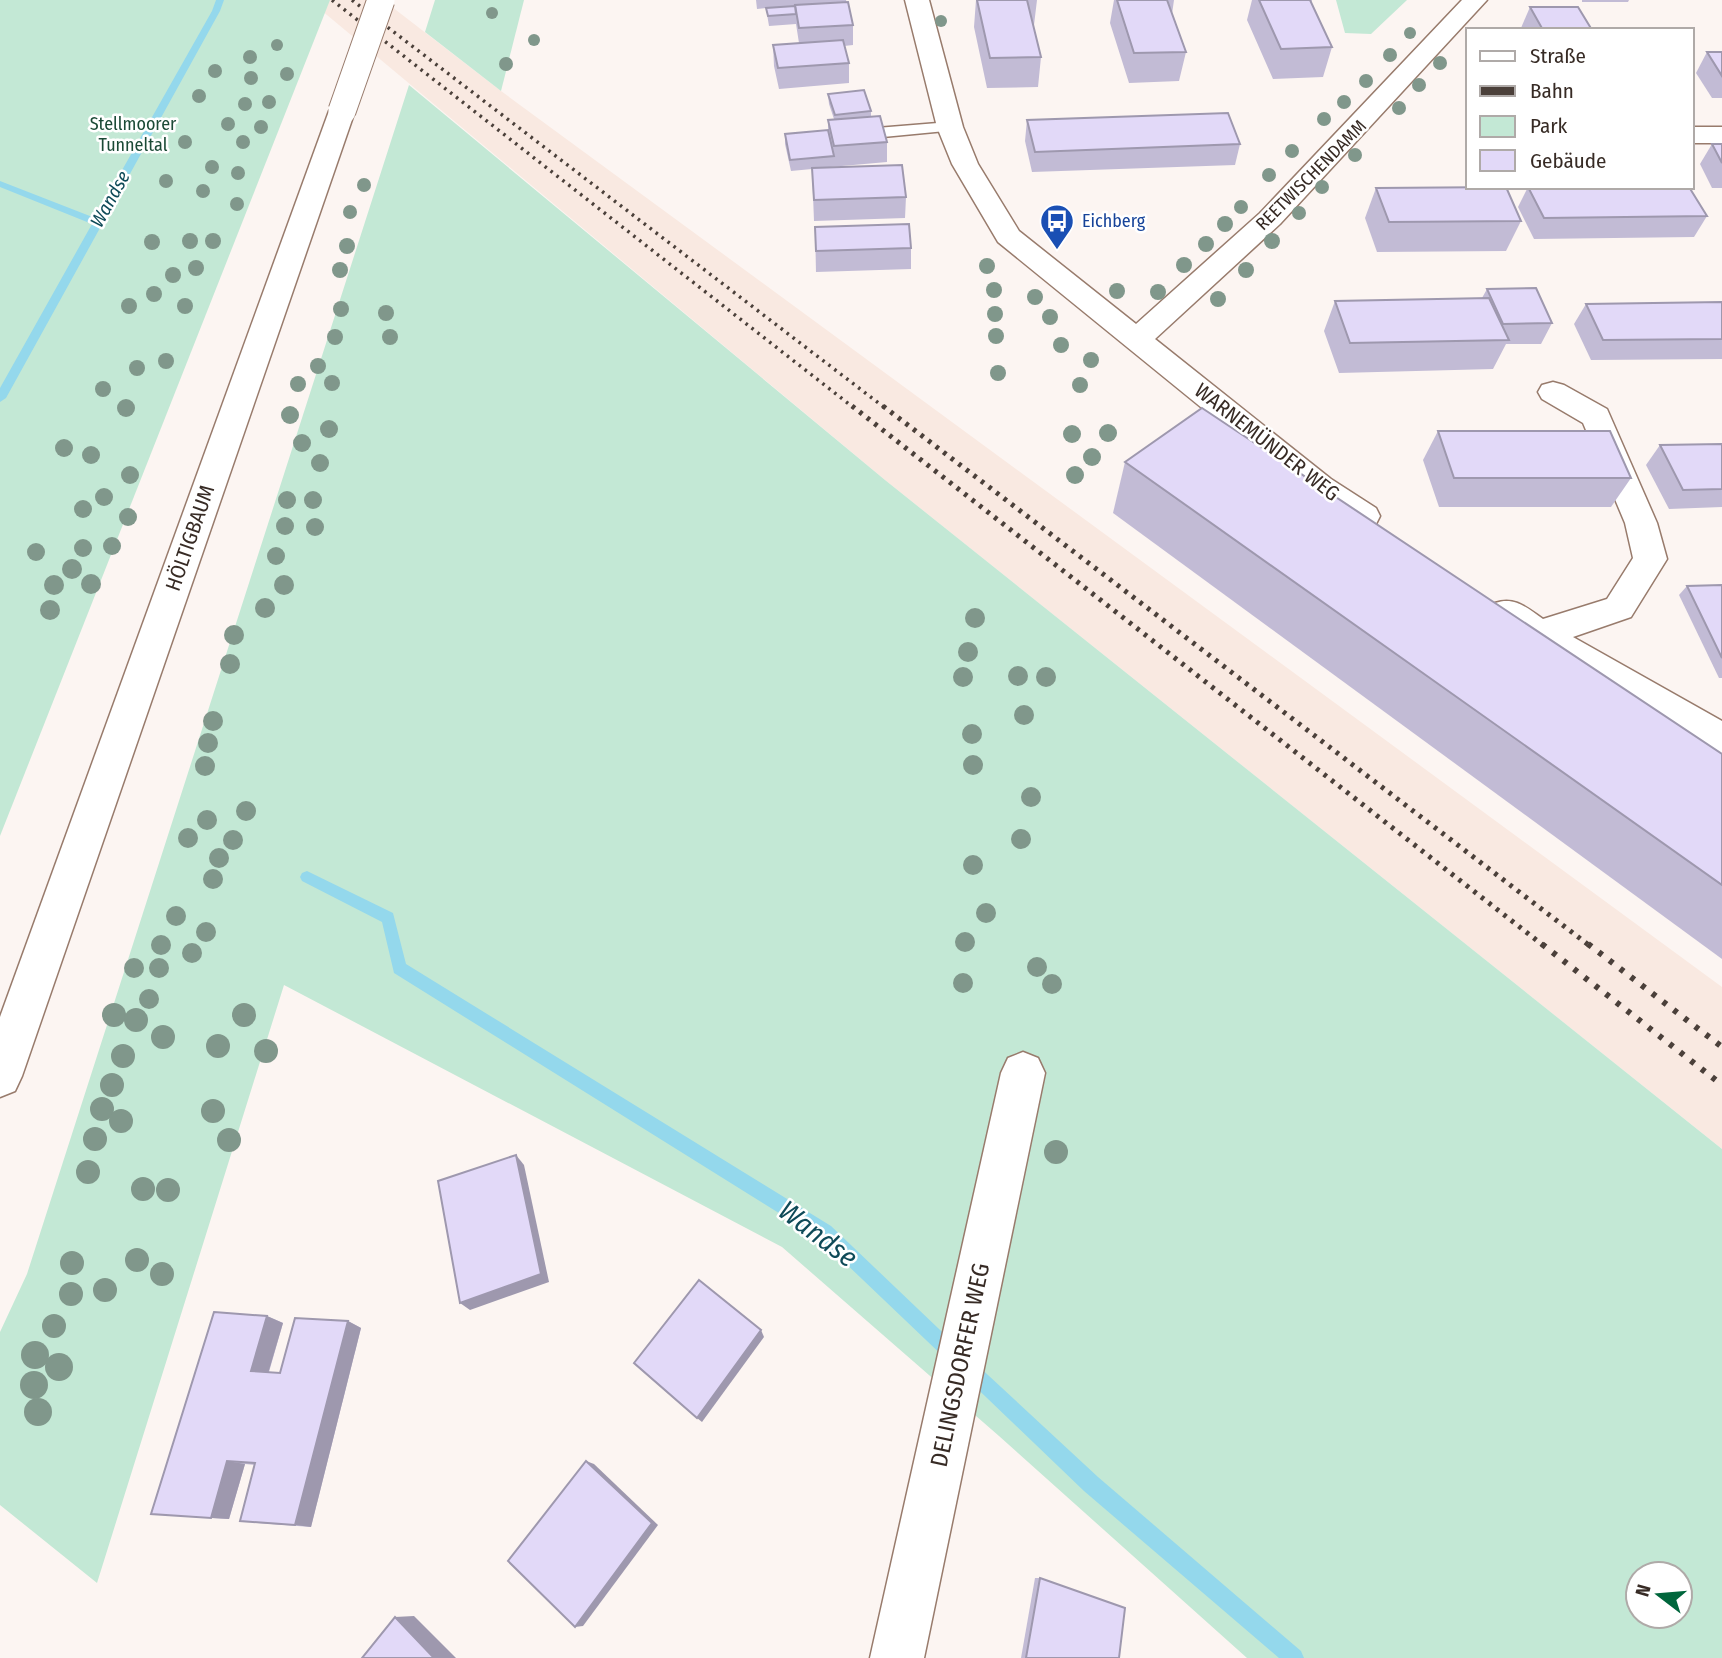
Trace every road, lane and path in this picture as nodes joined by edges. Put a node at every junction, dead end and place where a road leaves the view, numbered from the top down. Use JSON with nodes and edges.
{"nodes":[{"id":1,"x":381,"y":0,"type":"edge"},
{"id":2,"x":917,"y":0,"type":"edge"},
{"id":3,"x":1475,"y":0,"type":"edge"},
{"id":4,"x":950,"y":127,"type":"junction"},
{"id":5,"x":1694,"y":135,"type":"edge"},
{"id":6,"x":1722,"y":135,"type":"edge"},
{"id":7,"x":836,"y":136,"type":"edge"},
{"id":8,"x":1137,"y":340,"type":"junction"},
{"id":9,"x":1553,"y":392,"type":"dead end"},
{"id":10,"x":1390,"y":533,"type":"edge"},
{"id":11,"x":1482,"y":595,"type":"edge"},
{"id":12,"x":1539,"y":634,"type":"junction"},
{"id":13,"x":1722,"y":739,"type":"edge"},
{"id":14,"x":1023,"y":1073,"type":"dead end"},
{"id":15,"x":0,"y":1076,"type":"edge"},
{"id":16,"x":897,"y":1658,"type":"edge"}],
"edges":[{"from":1,"to":15,"type":"street","name":"HÖLTIGBAUM","bridge":true},
{"from":2,"to":4,"type":"street"},
{"from":3,"to":8,"type":"street","name":"REETWISCHENDAMM"},
{"from":4,"to":7,"type":"lane"},
{"from":4,"to":8,"type":"street"},
{"from":5,"to":6,"type":"street"},
{"from":8,"to":10,"type":"street","name":"WARNEMÜNDER WEG"},
{"from":9,"to":12,"type":"street"},
{"from":11,"to":12,"type":"street"},
{"from":12,"to":13,"type":"street"},
{"from":14,"to":16,"type":"street","name":"DELINGSDORFER WEG"}]}
